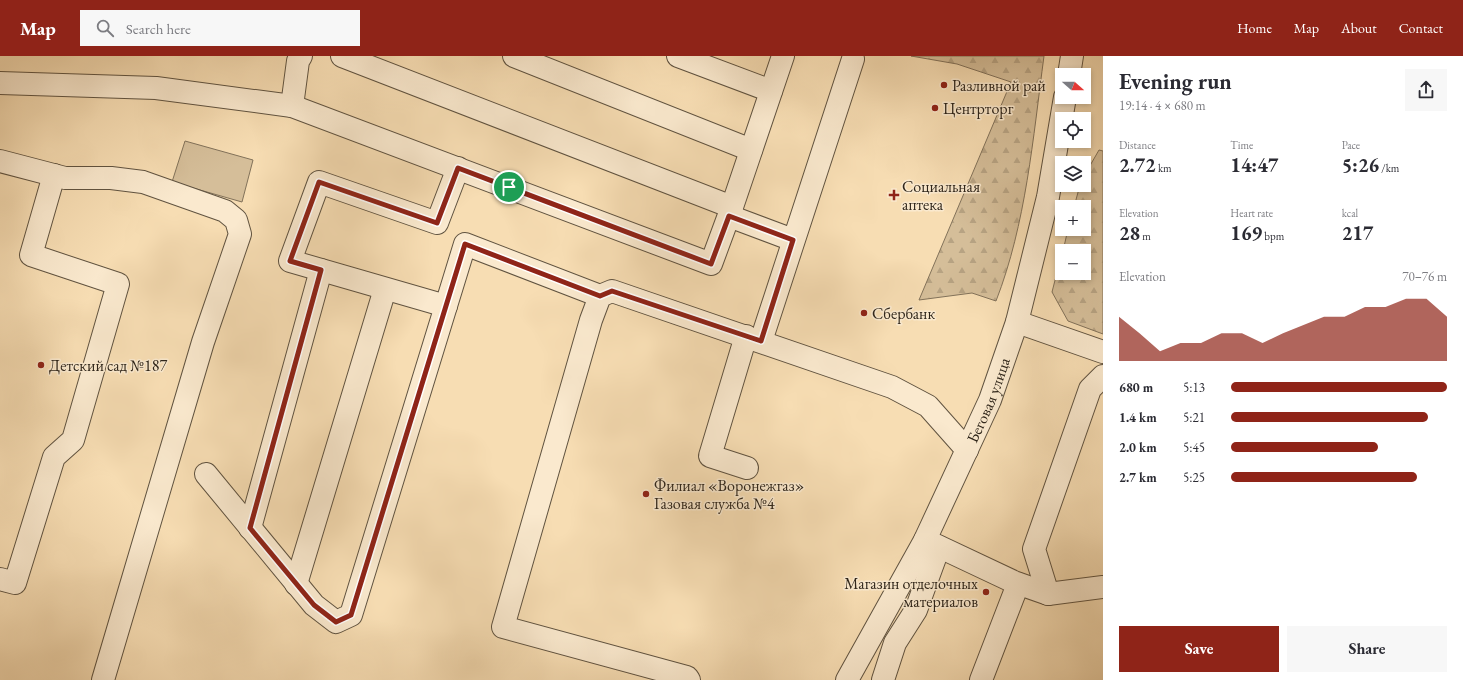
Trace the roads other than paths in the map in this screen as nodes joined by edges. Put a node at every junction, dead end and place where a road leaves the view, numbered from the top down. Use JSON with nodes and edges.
{"nodes":[{"id":1,"x":301,"y":56,"type":"edge"},
{"id":2,"x":342,"y":56,"type":"edge"},
{"id":3,"x":514,"y":56,"type":"edge"},
{"id":4,"x":678,"y":56,"type":"edge"},
{"id":5,"x":783,"y":56,"type":"edge"},
{"id":6,"x":1072,"y":56,"type":"edge"},
{"id":7,"x":853,"y":60,"type":"dead end"},
{"id":8,"x":1070,"y":68,"type":"edge"},
{"id":9,"x":0,"y":83,"type":"edge"},
{"id":10,"x":771,"y":91,"type":"junction"},
{"id":11,"x":1064,"y":104,"type":"edge"},
{"id":12,"x":292,"y":106,"type":"junction"},
{"id":13,"x":752,"y":150,"type":"junction"},
{"id":14,"x":0,"y":161,"type":"edge"},
{"id":15,"x":458,"y":168,"type":"junction"},
{"id":16,"x":54,"y":175,"type":"junction"},
{"id":17,"x":731,"y":212,"type":"junction"},
{"id":18,"x":793,"y":240,"type":"junction"},
{"id":19,"x":321,"y":270,"type":"junction"},
{"id":20,"x":385,"y":289,"type":"junction"},
{"id":21,"x":600,"y":296,"type":"junction"},
{"id":22,"x":446,"y":306,"type":"junction"},
{"id":23,"x":1017,"y":322,"type":"junction"},
{"id":24,"x":754,"y":338,"type":"junction"},
{"id":25,"x":1103,"y":352,"type":"edge"},
{"id":26,"x":1103,"y":376,"type":"edge"},
{"id":27,"x":967,"y":450,"type":"junction"},
{"id":28,"x":747,"y":468,"type":"dead end"},
{"id":29,"x":206,"y":474,"type":"dead end"},
{"id":30,"x":250,"y":528,"type":"junction"},
{"id":31,"x":932,"y":543,"type":"junction"},
{"id":32,"x":0,"y":579,"type":"edge"},
{"id":33,"x":296,"y":584,"type":"junction"},
{"id":34,"x":1018,"y":584,"type":"junction"},
{"id":35,"x":1103,"y":587,"type":"edge"},
{"id":36,"x":1048,"y":594,"type":"junction"},
{"id":37,"x":104,"y":680,"type":"edge"},
{"id":38,"x":689,"y":680,"type":"edge"},
{"id":39,"x":847,"y":680,"type":"edge"},
{"id":40,"x":883,"y":680,"type":"edge"},
{"id":41,"x":980,"y":680,"type":"edge"}],
"edges":[{"from":1,"to":12,"type":"street"},
{"from":2,"to":17,"type":"street"},
{"from":3,"to":13,"type":"street"},
{"from":4,"to":10,"type":"street"},
{"from":5,"to":10,"type":"street"},
{"from":6,"to":8,"type":"street"},
{"from":7,"to":18,"type":"street"},
{"from":9,"to":12,"type":"street"},
{"from":10,"to":13,"type":"street"},
{"from":11,"to":23,"type":"street","name":"Беговая улица"},
{"from":12,"to":15,"type":"street"},
{"from":13,"to":17,"type":"street"},
{"from":14,"to":16,"type":"street"},
{"from":15,"to":17,"type":"street"},
{"from":15,"to":19,"type":"street"},
{"from":16,"to":32,"type":"street"},
{"from":16,"to":37,"type":"street"},
{"from":17,"to":18,"type":"street"},
{"from":18,"to":24,"type":"street"},
{"from":19,"to":20,"type":"street"},
{"from":19,"to":30,"type":"street"},
{"from":20,"to":22,"type":"street"},
{"from":20,"to":33,"type":"street"},
{"from":21,"to":22,"type":"street"},
{"from":21,"to":24,"type":"street"},
{"from":21,"to":38,"type":"street"},
{"from":22,"to":33,"type":"street"},
{"from":23,"to":25,"type":"street"},
{"from":23,"to":27,"type":"street","name":"Беговая улица"},
{"from":24,"to":27,"type":"street"},
{"from":24,"to":28,"type":"street"},
{"from":26,"to":36,"type":"street"},
{"from":27,"to":31,"type":"street","name":"Беговая улица"},
{"from":29,"to":30,"type":"street"},
{"from":30,"to":33,"type":"street"},
{"from":31,"to":34,"type":"street"},
{"from":31,"to":39,"type":"street","name":"Беговая улица"},
{"from":31,"to":40,"type":"street"},
{"from":34,"to":36,"type":"street"},
{"from":34,"to":41,"type":"street"},
{"from":35,"to":36,"type":"street"}]}
